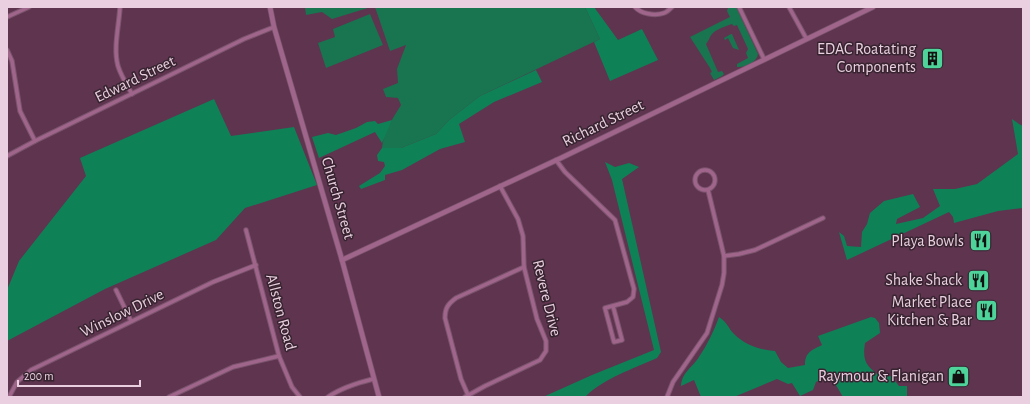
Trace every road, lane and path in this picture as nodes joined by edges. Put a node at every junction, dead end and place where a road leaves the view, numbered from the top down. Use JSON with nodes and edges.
{"nodes":[{"id":1,"x":29,"y":7,"type":"edge"},
{"id":2,"x":120,"y":7,"type":"edge"},
{"id":3,"x":270,"y":7,"type":"edge"},
{"id":4,"x":635,"y":7,"type":"edge"},
{"id":5,"x":672,"y":7,"type":"edge"},
{"id":6,"x":739,"y":7,"type":"edge"},
{"id":7,"x":789,"y":7,"type":"edge"},
{"id":8,"x":873,"y":7,"type":"edge"},
{"id":9,"x":8,"y":15,"type":"edge"},
{"id":10,"x":274,"y":27,"type":"junction"},
{"id":11,"x":806,"y":38,"type":"junction"},
{"id":12,"x":7,"y":50,"type":"edge"},
{"id":13,"x":764,"y":59,"type":"junction"},
{"id":14,"x":132,"y":94,"type":"junction"},
{"id":15,"x":35,"y":141,"type":"junction"},
{"id":16,"x":7,"y":156,"type":"edge"},
{"id":17,"x":556,"y":160,"type":"junction"},
{"id":18,"x":500,"y":186,"type":"junction"},
{"id":19,"x":708,"y":190,"type":"junction"},
{"id":20,"x":823,"y":218,"type":"dead end"},
{"id":21,"x":246,"y":230,"type":"dead end"},
{"id":22,"x":724,"y":256,"type":"junction"},
{"id":23,"x":342,"y":260,"type":"junction"},
{"id":24,"x":256,"y":266,"type":"junction"},
{"id":25,"x":524,"y":267,"type":"junction"},
{"id":26,"x":116,"y":290,"type":"dead end"},
{"id":27,"x":613,"y":306,"type":"junction"},
{"id":28,"x":131,"y":321,"type":"junction"},
{"id":29,"x":279,"y":356,"type":"junction"},
{"id":30,"x":373,"y":379,"type":"junction"},
{"id":31,"x":467,"y":396,"type":"edge"},
{"id":32,"x":9,"y":397,"type":"edge"},
{"id":33,"x":169,"y":397,"type":"edge"},
{"id":34,"x":300,"y":397,"type":"edge"},
{"id":35,"x":328,"y":397,"type":"edge"},
{"id":36,"x":378,"y":397,"type":"edge"},
{"id":37,"x":667,"y":397,"type":"edge"}],
"edges":[{"from":1,"to":9,"type":"street"},
{"from":2,"to":14,"type":"street"},
{"from":3,"to":10,"type":"street","name":"Church Street"},
{"from":4,"to":5,"type":"street"},
{"from":6,"to":13,"type":"street"},
{"from":7,"to":11,"type":"street"},
{"from":8,"to":11,"type":"street","name":"Richard Street"},
{"from":10,"to":14,"type":"street","name":"Edward Street"},
{"from":10,"to":23,"type":"street","name":"Church Street"},
{"from":11,"to":13,"type":"street","name":"Richard Street"},
{"from":12,"to":15,"type":"street"},
{"from":13,"to":17,"type":"street","name":"Richard Street"},
{"from":14,"to":15,"type":"street","name":"Edward Street"},
{"from":15,"to":16,"type":"street","name":"Edward Street"},
{"from":17,"to":18,"type":"street","name":"Richard Street"},
{"from":17,"to":27,"type":"street"},
{"from":18,"to":23,"type":"street","name":"Richard Street"},
{"from":18,"to":25,"type":"street","name":"Revere Drive"},
{"from":19,"to":19,"type":"street"},
{"from":19,"to":22,"type":"street"},
{"from":20,"to":22,"type":"street"},
{"from":21,"to":24,"type":"street","name":"Allston Road"},
{"from":22,"to":37,"type":"street"},
{"from":23,"to":30,"type":"street","name":"Church Street"},
{"from":24,"to":28,"type":"street","name":"Winslow Drive"},
{"from":24,"to":29,"type":"street","name":"Allston Road"},
{"from":25,"to":31,"type":"street","name":"Revere Drive"},
{"from":25,"to":31,"type":"street"},
{"from":26,"to":28,"type":"street"},
{"from":27,"to":27,"type":"street"},
{"from":28,"to":32,"type":"street","name":"Winslow Drive"},
{"from":29,"to":33,"type":"street"},
{"from":29,"to":34,"type":"street","name":"Allston Road"},
{"from":30,"to":35,"type":"street"},
{"from":30,"to":36,"type":"street","name":"Church Street"}]}
